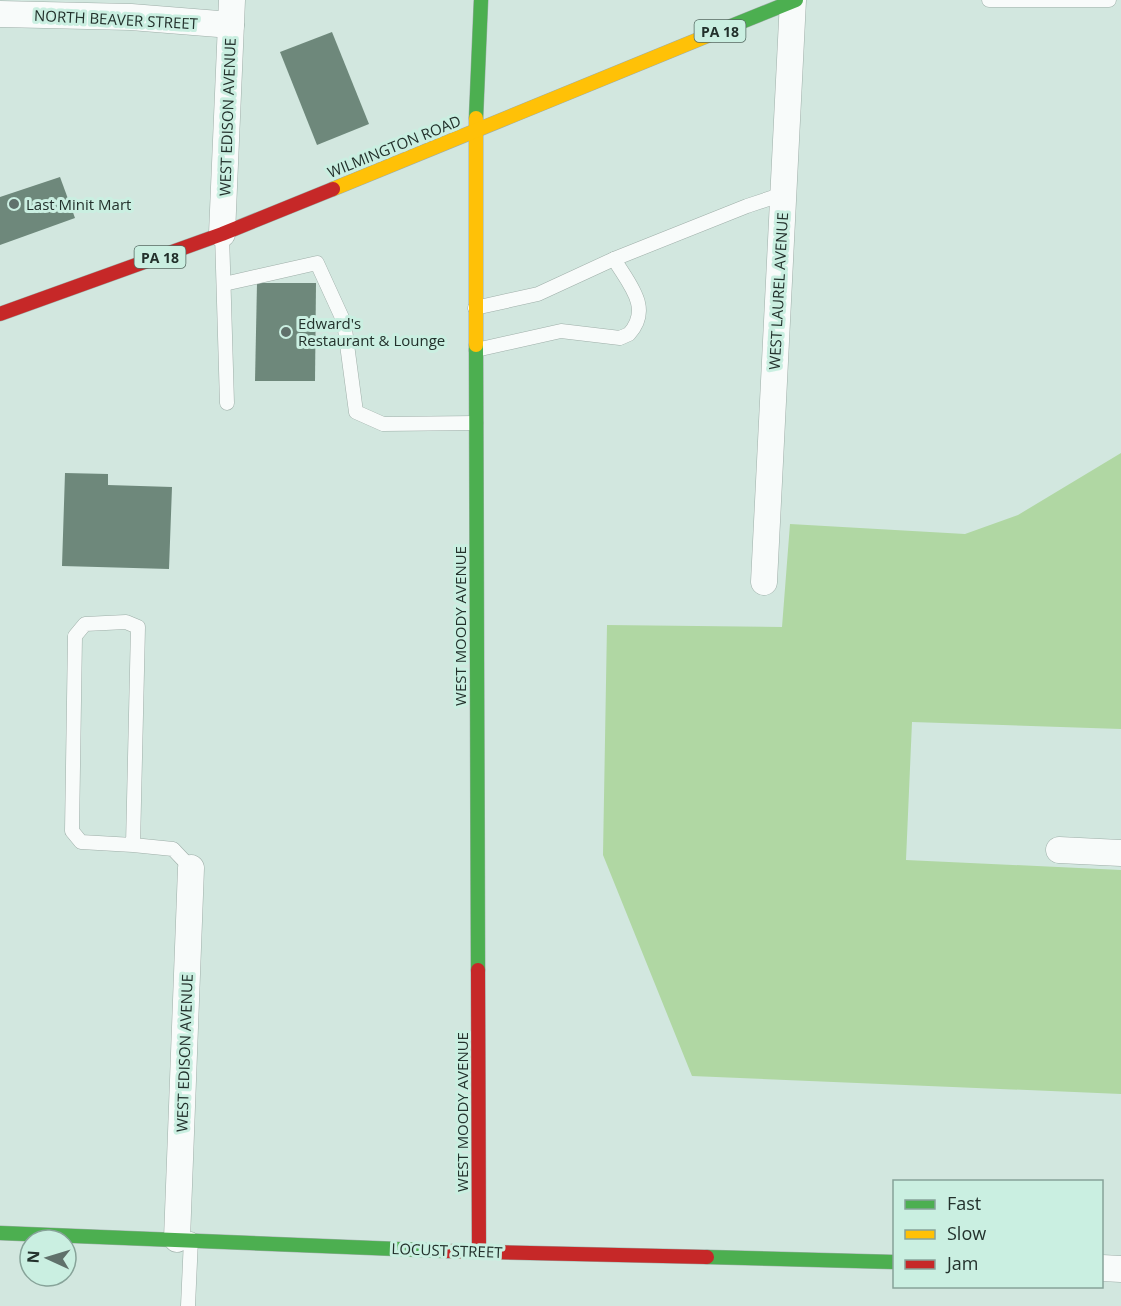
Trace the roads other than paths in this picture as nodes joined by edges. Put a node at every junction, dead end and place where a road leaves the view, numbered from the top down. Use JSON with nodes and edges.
{"nodes":[{"id":1,"x":481,"y":0,"type":"edge"},
{"id":2,"x":794,"y":0,"type":"edge"},
{"id":3,"x":989,"y":0,"type":"edge"},
{"id":4,"x":1109,"y":0,"type":"edge"},
{"id":5,"x":232,"y":13,"type":"edge"},
{"id":6,"x":0,"y":14,"type":"edge"},
{"id":7,"x":475,"y":131,"type":"junction"},
{"id":8,"x":783,"y":195,"type":"junction"},
{"id":9,"x":222,"y":234,"type":"junction"},
{"id":10,"x":614,"y":259,"type":"junction"},
{"id":11,"x":224,"y":284,"type":"junction"},
{"id":12,"x":476,"y":308,"type":"junction"},
{"id":13,"x":0,"y":314,"type":"edge"},
{"id":14,"x":476,"y":350,"type":"junction"},
{"id":15,"x":227,"y":403,"type":"dead end"},
{"id":16,"x":476,"y":423,"type":"junction"},
{"id":17,"x":764,"y":582,"type":"dead end"},
{"id":18,"x":133,"y":845,"type":"junction"},
{"id":19,"x":1059,"y":850,"type":"dead end"},
{"id":20,"x":1121,"y":853,"type":"edge"},
{"id":21,"x":191,"y":868,"type":"joint"},
{"id":22,"x":0,"y":1233,"type":"edge"},
{"id":23,"x":184,"y":1239,"type":"junction"},
{"id":24,"x":479,"y":1252,"type":"junction"},
{"id":25,"x":893,"y":1262,"type":"edge"},
{"id":26,"x":1103,"y":1268,"type":"edge"},
{"id":27,"x":1121,"y":1269,"type":"edge"},
{"id":28,"x":188,"y":1306,"type":"edge"}],
"edges":[{"from":1,"to":7,"type":"street","name":"WEST MOODY AVENUE"},
{"from":2,"to":7,"type":"street","name":"WILMINGTON ROAD","number":"PA 18"},
{"from":2,"to":8,"type":"street","name":"WEST LAUREL AVENUE"},
{"from":3,"to":4,"type":"lane"},
{"from":5,"to":6,"type":"street","name":"NORTH BEAVER STREET"},
{"from":5,"to":9,"type":"street","name":"WEST EDISON AVENUE"},
{"from":7,"to":9,"type":"street","name":"WILMINGTON ROAD","number":"PA 18"},
{"from":7,"to":12,"type":"street","name":"WEST MOODY AVENUE"},
{"from":8,"to":10,"type":"lane"},
{"from":8,"to":17,"type":"street","name":"WEST LAUREL AVENUE"},
{"from":9,"to":11,"type":"lane"},
{"from":9,"to":13,"type":"street","name":"WILMINGTON ROAD","number":"PA 18"},
{"from":10,"to":12,"type":"lane"},
{"from":10,"to":14,"type":"lane"},
{"from":11,"to":15,"type":"lane"},
{"from":11,"to":16,"type":"lane"},
{"from":12,"to":14,"type":"street","name":"WEST MOODY AVENUE"},
{"from":14,"to":16,"type":"street","name":"WEST MOODY AVENUE"},
{"from":16,"to":24,"type":"street","name":"WEST MOODY AVENUE"},
{"from":18,"to":18,"type":"lane"},
{"from":18,"to":21,"type":"lane"},
{"from":19,"to":20,"type":"street"},
{"from":21,"to":23,"type":"street","name":"WEST EDISON AVENUE"},
{"from":22,"to":23,"type":"street","name":"LOCUST STREET"},
{"from":23,"to":24,"type":"street","name":"LOCUST STREET"},
{"from":23,"to":28,"type":"lane"},
{"from":24,"to":25,"type":"street","name":"LOCUST STREET"},
{"from":26,"to":27,"type":"street"}]}
